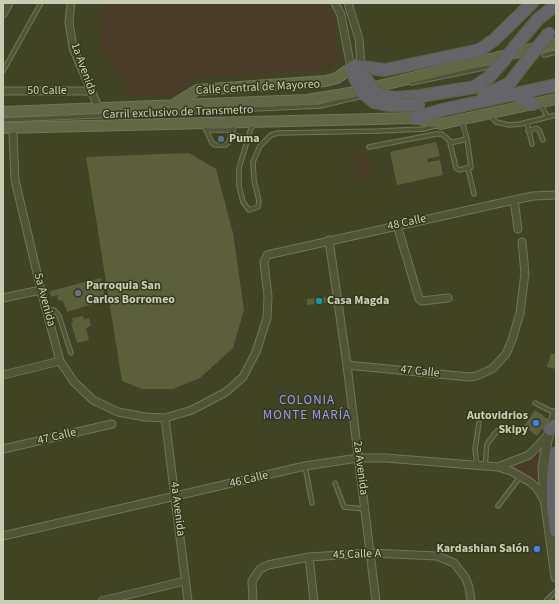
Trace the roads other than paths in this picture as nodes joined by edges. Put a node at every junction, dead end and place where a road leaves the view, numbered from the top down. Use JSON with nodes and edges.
{"nodes":[{"id":1,"x":9,"y":3,"type":"edge"},
{"id":2,"x":41,"y":3,"type":"edge"},
{"id":3,"x":71,"y":3,"type":"edge"},
{"id":4,"x":335,"y":3,"type":"edge"},
{"id":5,"x":348,"y":3,"type":"edge"},
{"id":6,"x":532,"y":3,"type":"edge"},
{"id":7,"x":556,"y":5,"type":"edge"},
{"id":8,"x":3,"y":14,"type":"edge"},
{"id":9,"x":552,"y":30,"type":"edge"},
{"id":10,"x":556,"y":43,"type":"edge"},
{"id":11,"x":556,"y":52,"type":"edge"},
{"id":12,"x":544,"y":55,"type":"dead end"},
{"id":13,"x":499,"y":65,"type":"junction"},
{"id":14,"x":3,"y":71,"type":"edge"},
{"id":15,"x":357,"y":71,"type":"junction"},
{"id":16,"x":556,"y":85,"type":"edge"},
{"id":17,"x":3,"y":91,"type":"edge"},
{"id":18,"x":90,"y":91,"type":"junction"},
{"id":19,"x":392,"y":93,"type":"junction"},
{"id":20,"x":514,"y":94,"type":"junction"},
{"id":21,"x":556,"y":99,"type":"edge"},
{"id":22,"x":536,"y":103,"type":"junction"},
{"id":23,"x":471,"y":104,"type":"junction"},
{"id":24,"x":172,"y":106,"type":"junction"},
{"id":25,"x":99,"y":110,"type":"junction"},
{"id":26,"x":442,"y":110,"type":"junction"},
{"id":27,"x":3,"y":112,"type":"edge"},
{"id":28,"x":489,"y":114,"type":"junction"},
{"id":29,"x":556,"y":115,"type":"edge"},
{"id":30,"x":547,"y":116,"type":"junction"},
{"id":31,"x":415,"y":118,"type":"junction"},
{"id":32,"x":3,"y":120,"type":"edge"},
{"id":33,"x":257,"y":120,"type":"junction"},
{"id":34,"x":462,"y":120,"type":"junction"},
{"id":35,"x":527,"y":122,"type":"junction"},
{"id":36,"x":441,"y":124,"type":"junction"},
{"id":37,"x":204,"y":126,"type":"junction"},
{"id":38,"x":3,"y":128,"type":"edge"},
{"id":39,"x":233,"y":128,"type":"junction"},
{"id":40,"x":528,"y":131,"type":"junction"},
{"id":41,"x":13,"y":134,"type":"dead end"},
{"id":42,"x":248,"y":139,"type":"junction"},
{"id":43,"x":466,"y":139,"type":"junction"},
{"id":44,"x":543,"y":140,"type":"dead end"},
{"id":45,"x":451,"y":142,"type":"junction"},
{"id":46,"x":532,"y":144,"type":"dead end"},
{"id":47,"x":369,"y":147,"type":"dead end"},
{"id":48,"x":468,"y":169,"type":"junction"},
{"id":49,"x":474,"y":194,"type":"dead end"},
{"id":50,"x":556,"y":195,"type":"edge"},
{"id":51,"x":514,"y":200,"type":"junction"},
{"id":52,"x":397,"y":225,"type":"junction"},
{"id":53,"x":518,"y":228,"type":"dead end"},
{"id":54,"x":328,"y":240,"type":"junction"},
{"id":55,"x":522,"y":242,"type":"dead end"},
{"id":56,"x":41,"y":290,"type":"junction"},
{"id":57,"x":3,"y":298,"type":"edge"},
{"id":58,"x":448,"y":298,"type":"dead end"},
{"id":59,"x":46,"y":310,"type":"junction"},
{"id":60,"x":71,"y":353,"type":"dead end"},
{"id":61,"x":60,"y":361,"type":"junction"},
{"id":62,"x":347,"y":365,"type":"junction"},
{"id":63,"x":3,"y":374,"type":"edge"},
{"id":64,"x":535,"y":403,"type":"dead end"},
{"id":65,"x":556,"y":413,"type":"edge"},
{"id":66,"x":165,"y":418,"type":"junction"},
{"id":67,"x":480,"y":423,"type":"dead end"},
{"id":68,"x":112,"y":424,"type":"dead end"},
{"id":69,"x":503,"y":427,"type":"dead end"},
{"id":70,"x":552,"y":429,"type":"edge"},
{"id":71,"x":3,"y":449,"type":"edge"},
{"id":72,"x":556,"y":453,"type":"edge"},
{"id":73,"x":358,"y":458,"type":"junction"},
{"id":74,"x":477,"y":465,"type":"junction"},
{"id":75,"x":305,"y":466,"type":"junction"},
{"id":76,"x":485,"y":466,"type":"junction"},
{"id":77,"x":498,"y":467,"type":"junction"},
{"id":78,"x":520,"y":476,"type":"junction"},
{"id":79,"x":334,"y":483,"type":"dead end"},
{"id":80,"x":176,"y":497,"type":"junction"},
{"id":81,"x":312,"y":503,"type":"dead end"},
{"id":82,"x":498,"y":506,"type":"dead end"},
{"id":83,"x":546,"y":506,"type":"junction"},
{"id":84,"x":365,"y":509,"type":"junction"},
{"id":85,"x":556,"y":531,"type":"edge"},
{"id":86,"x":3,"y":536,"type":"edge"},
{"id":87,"x":370,"y":553,"type":"junction"},
{"id":88,"x":309,"y":557,"type":"junction"},
{"id":89,"x":556,"y":577,"type":"edge"},
{"id":90,"x":185,"y":581,"type":"junction"},
{"id":91,"x":556,"y":591,"type":"edge"},
{"id":92,"x":110,"y":600,"type":"edge"},
{"id":93,"x":102,"y":601,"type":"edge"},
{"id":94,"x":188,"y":601,"type":"edge"},
{"id":95,"x":253,"y":601,"type":"edge"},
{"id":96,"x":314,"y":601,"type":"edge"},
{"id":97,"x":376,"y":601,"type":"edge"},
{"id":98,"x":472,"y":601,"type":"edge"},
{"id":99,"x":546,"y":601,"type":"edge"}],
"edges":[{"from":1,"to":8,"type":"street"},
{"from":2,"to":14,"type":"lane"},
{"from":3,"to":18,"type":"street","name":"1a Avenida"},
{"from":4,"to":15,"type":"street"},
{"from":5,"to":15,"type":"street"},
{"from":6,"to":15,"type":"highway"},
{"from":7,"to":13,"type":"highway"},
{"from":9,"to":23,"type":"highway","bridge":true},
{"from":10,"to":13,"type":"main road","name":"Calle Central de Mayoreo"},
{"from":11,"to":12,"type":"lane"},
{"from":13,"to":19,"type":"highway"},
{"from":13,"to":24,"type":"main road","name":"Calle Central de Mayoreo"},
{"from":15,"to":19,"type":"highway","bridge":true},
{"from":15,"to":24,"type":"main road"},
{"from":15,"to":26,"type":"highway","bridge":true},
{"from":16,"to":20,"type":"highway"},
{"from":17,"to":18,"type":"street","name":"50 Calle"},
{"from":18,"to":25,"type":"street","name":"1a Avenida"},
{"from":19,"to":32,"type":"lane","name":"Carril exclusivo de Transmetro"},
{"from":20,"to":22,"type":"highway"},
{"from":20,"to":23,"type":"highway"},
{"from":21,"to":22,"type":"main road"},
{"from":22,"to":28,"type":"main road"},
{"from":22,"to":30,"type":"lane"},
{"from":23,"to":26,"type":"highway"},
{"from":24,"to":25,"type":"main road","name":"Calle Central de Mayoreo"},
{"from":25,"to":27,"type":"main road","name":"Calle Central de Mayoreo"},
{"from":26,"to":31,"type":"highway"},
{"from":28,"to":34,"type":"main road"},
{"from":28,"to":35,"type":"lane"},
{"from":29,"to":30,"type":"lane"},
{"from":30,"to":35,"type":"lane"},
{"from":31,"to":33,"type":"main road"},
{"from":31,"to":36,"type":"main road"},
{"from":33,"to":39,"type":"main road"},
{"from":33,"to":42,"type":"lane"},
{"from":34,"to":36,"type":"main road"},
{"from":34,"to":43,"type":"lane"},
{"from":35,"to":40,"type":"lane"},
{"from":36,"to":42,"type":"lane"},
{"from":37,"to":38,"type":"main road"},
{"from":37,"to":39,"type":"main road"},
{"from":37,"to":39,"type":"lane"},
{"from":39,"to":42,"type":"lane"},
{"from":40,"to":44,"type":"lane"},
{"from":40,"to":46,"type":"lane"},
{"from":41,"to":56,"type":"street","name":"5a Avenida"},
{"from":43,"to":45,"type":"lane"},
{"from":43,"to":48,"type":"lane"},
{"from":45,"to":47,"type":"lane"},
{"from":45,"to":48,"type":"lane"},
{"from":48,"to":49,"type":"lane"},
{"from":50,"to":51,"type":"street","name":"48 Calle"},
{"from":51,"to":52,"type":"street","name":"48 Calle"},
{"from":51,"to":53,"type":"street"},
{"from":52,"to":54,"type":"street","name":"48 Calle"},
{"from":52,"to":58,"type":"street"},
{"from":54,"to":62,"type":"street","name":"2a Avenida"},
{"from":54,"to":66,"type":"street","name":"48 Calle"},
{"from":55,"to":62,"type":"street","name":"47 Calle"},
{"from":56,"to":57,"type":"street"},
{"from":56,"to":59,"type":"street","name":"5a Avenida"},
{"from":59,"to":60,"type":"lane"},
{"from":59,"to":61,"type":"street","name":"5a Avenida"},
{"from":61,"to":63,"type":"street"},
{"from":61,"to":66,"type":"street","name":"5a Avenida"},
{"from":62,"to":73,"type":"street","name":"2a Avenida"},
{"from":64,"to":65,"type":"lane"},
{"from":65,"to":70,"type":"street"},
{"from":66,"to":80,"type":"street","name":"4a Avenida"},
{"from":67,"to":74,"type":"lane"},
{"from":68,"to":71,"type":"street","name":"47 Calle"},
{"from":69,"to":76,"type":"lane"},
{"from":70,"to":77,"type":"street","name":"46 Calle"},
{"from":70,"to":83,"type":"street"},
{"from":72,"to":85,"type":"highway"},
{"from":73,"to":74,"type":"street","name":"46 Calle"},
{"from":73,"to":75,"type":"street","name":"46 Calle"},
{"from":73,"to":84,"type":"street","name":"2a Avenida"},
{"from":74,"to":76,"type":"street","name":"46 Calle"},
{"from":75,"to":80,"type":"street","name":"46 Calle"},
{"from":75,"to":81,"type":"lane"},
{"from":76,"to":77,"type":"street","name":"46 Calle"},
{"from":77,"to":78,"type":"street","name":"46 Calle"},
{"from":78,"to":82,"type":"lane"},
{"from":78,"to":83,"type":"street","name":"46 Calle"},
{"from":79,"to":84,"type":"lane"},
{"from":80,"to":86,"type":"street","name":"46 Calle"},
{"from":80,"to":90,"type":"street","name":"4a Avenida"},
{"from":83,"to":89,"type":"street"},
{"from":84,"to":87,"type":"street","name":"2a Avenida"},
{"from":87,"to":88,"type":"street","name":"45 Calle A"},
{"from":87,"to":97,"type":"street","name":"2a Avenida"},
{"from":87,"to":98,"type":"street","name":"45 Calle A"},
{"from":88,"to":95,"type":"street","name":"45 Calle A"},
{"from":88,"to":96,"type":"street"},
{"from":90,"to":92,"type":"street"},
{"from":90,"to":94,"type":"street","name":"4a Avenida"},
{"from":91,"to":99,"type":"lane"},
{"from":92,"to":93,"type":"street"}]}
